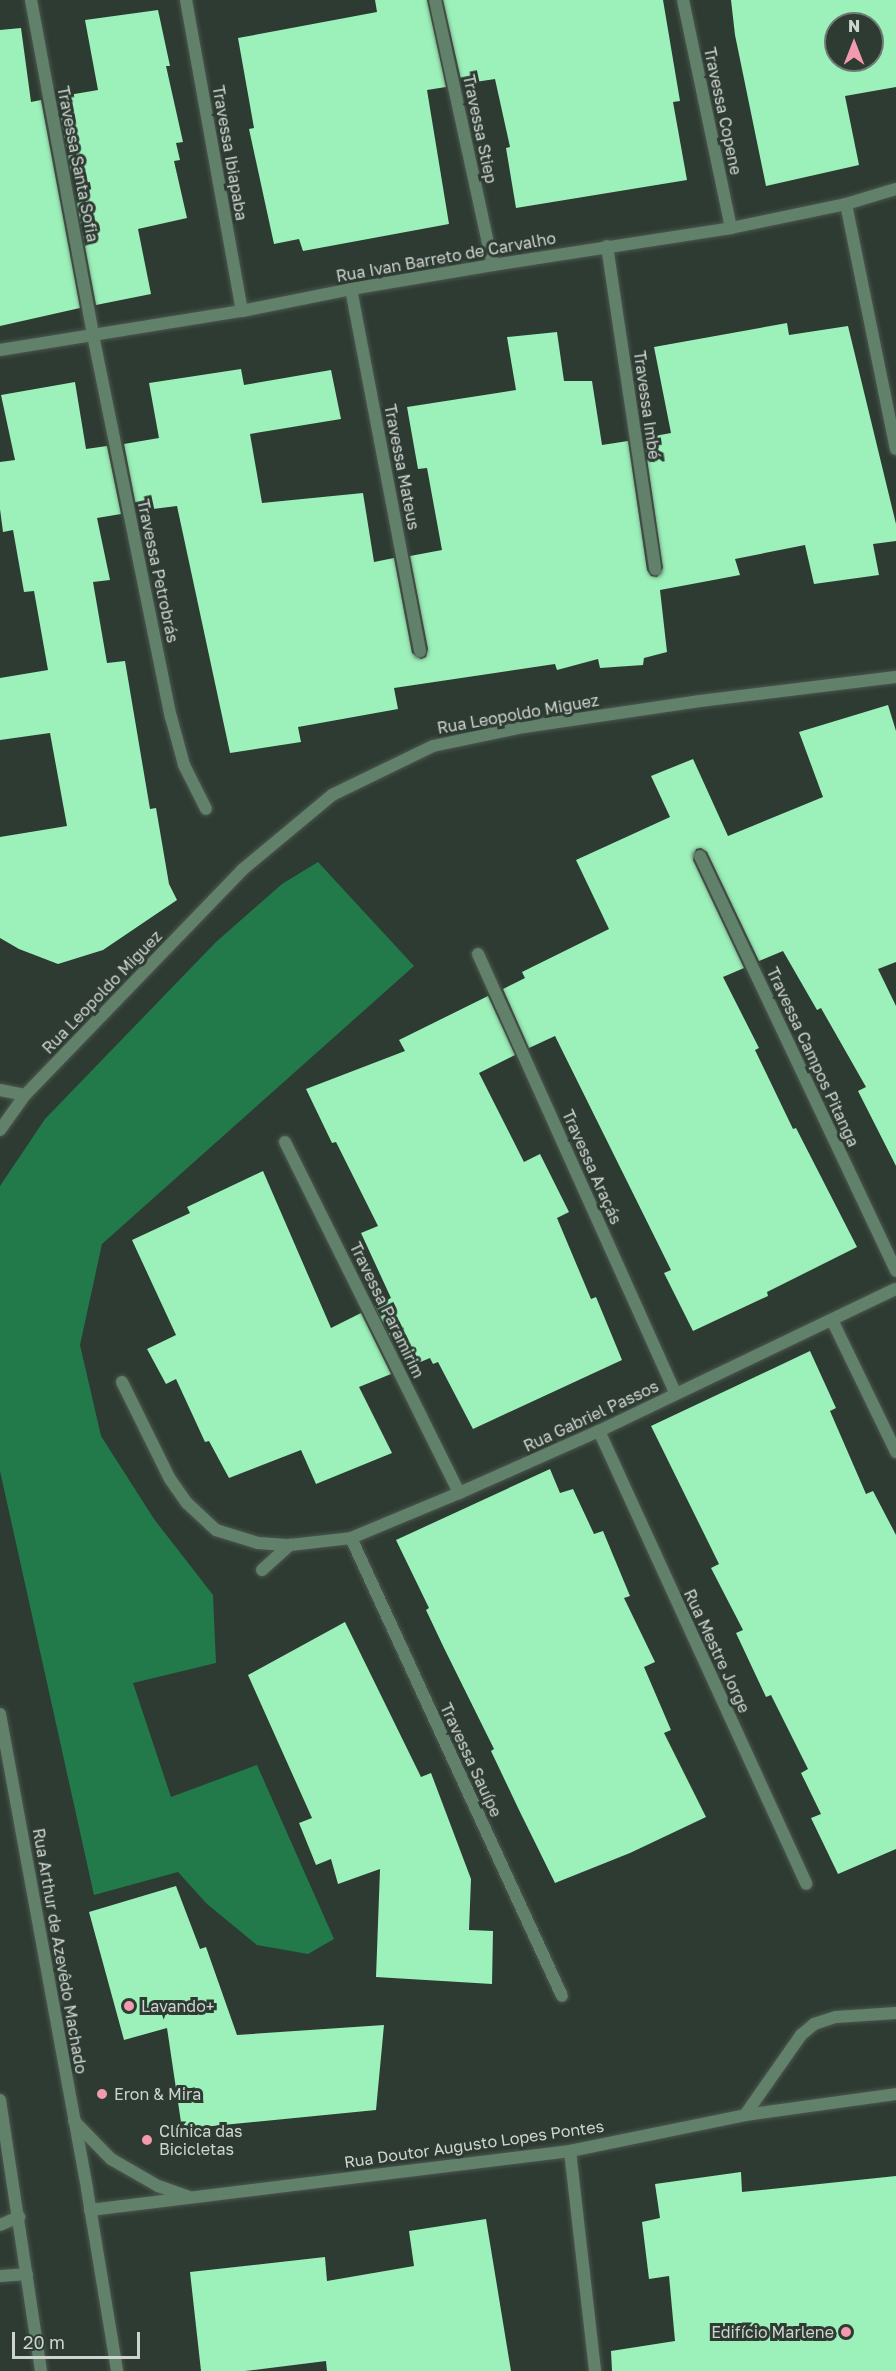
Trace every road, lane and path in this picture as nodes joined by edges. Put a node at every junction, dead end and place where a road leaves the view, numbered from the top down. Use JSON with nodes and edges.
{"nodes":[{"id":1,"x":31,"y":0,"type":"edge"},
{"id":2,"x":186,"y":0,"type":"edge"},
{"id":3,"x":435,"y":0,"type":"edge"},
{"id":4,"x":683,"y":0,"type":"edge"},
{"id":5,"x":896,"y":189,"type":"edge"},
{"id":6,"x":846,"y":204,"type":"junction"},
{"id":7,"x":731,"y":228,"type":"junction"},
{"id":8,"x":607,"y":246,"type":"junction"},
{"id":9,"x":493,"y":265,"type":"junction"},
{"id":10,"x":351,"y":289,"type":"junction"},
{"id":11,"x":242,"y":311,"type":"junction"},
{"id":12,"x":93,"y":335,"type":"junction"},
{"id":13,"x":0,"y":350,"type":"edge"},
{"id":14,"x":896,"y":449,"type":"edge"},
{"id":15,"x":655,"y":569,"type":"dead end"},
{"id":16,"x":420,"y":651,"type":"dead end"},
{"id":17,"x":896,"y":677,"type":"edge"},
{"id":18,"x":206,"y":809,"type":"dead end"},
{"id":19,"x":700,"y":856,"type":"dead end"},
{"id":20,"x":478,"y":954,"type":"dead end"},
{"id":21,"x":0,"y":1090,"type":"edge"},
{"id":22,"x":25,"y":1095,"type":"junction"},
{"id":23,"x":0,"y":1130,"type":"edge"},
{"id":24,"x":285,"y":1142,"type":"dead end"},
{"id":25,"x":896,"y":1271,"type":"edge"},
{"id":26,"x":896,"y":1289,"type":"edge"},
{"id":27,"x":832,"y":1320,"type":"junction"},
{"id":28,"x":122,"y":1382,"type":"dead end"},
{"id":29,"x":676,"y":1394,"type":"junction"},
{"id":30,"x":599,"y":1431,"type":"junction"},
{"id":31,"x":896,"y":1452,"type":"edge"},
{"id":32,"x":459,"y":1493,"type":"junction"},
{"id":33,"x":351,"y":1538,"type":"junction"},
{"id":34,"x":290,"y":1545,"type":"junction"},
{"id":35,"x":262,"y":1570,"type":"dead end"},
{"id":36,"x":0,"y":1714,"type":"edge"},
{"id":37,"x":806,"y":1884,"type":"dead end"},
{"id":38,"x":562,"y":1996,"type":"dead end"},
{"id":39,"x":896,"y":2013,"type":"edge"},
{"id":40,"x":896,"y":2094,"type":"edge"},
{"id":41,"x":0,"y":2100,"type":"edge"},
{"id":42,"x":745,"y":2115,"type":"junction"},
{"id":43,"x":74,"y":2120,"type":"junction"},
{"id":44,"x":570,"y":2151,"type":"junction"},
{"id":45,"x":192,"y":2198,"type":"junction"},
{"id":46,"x":90,"y":2210,"type":"junction"},
{"id":47,"x":18,"y":2217,"type":"junction"},
{"id":48,"x":0,"y":2225,"type":"edge"},
{"id":49,"x":27,"y":2274,"type":"junction"},
{"id":50,"x":0,"y":2276,"type":"edge"},
{"id":51,"x":41,"y":2371,"type":"edge"},
{"id":52,"x":117,"y":2371,"type":"edge"},
{"id":53,"x":595,"y":2371,"type":"edge"}],
"edges":[{"from":1,"to":12,"type":"street","name":"Travessa Santa Sofia"},
{"from":2,"to":11,"type":"street","name":"Travessa Ibiapaba"},
{"from":3,"to":9,"type":"street","name":"Travessa Stiep"},
{"from":4,"to":7,"type":"street","name":"Travessa Copene"},
{"from":5,"to":6,"type":"street","name":"Rua Ivan Barreto de Carvalho"},
{"from":6,"to":7,"type":"street","name":"Rua Ivan Barreto de Carvalho"},
{"from":6,"to":14,"type":"street"},
{"from":7,"to":8,"type":"street","name":"Rua Ivan Barreto de Carvalho"},
{"from":8,"to":9,"type":"street","name":"Rua Ivan Barreto de Carvalho"},
{"from":8,"to":15,"type":"street","name":"Travessa Imbé"},
{"from":9,"to":10,"type":"street","name":"Rua Ivan Barreto de Carvalho"},
{"from":10,"to":11,"type":"street","name":"Rua Ivan Barreto de Carvalho"},
{"from":10,"to":16,"type":"street","name":"Travessa Mateus"},
{"from":11,"to":12,"type":"street","name":"Rua Ivan Barreto de Carvalho"},
{"from":12,"to":13,"type":"street","name":"Rua Ivan Barreto de Carvalho"},
{"from":12,"to":18,"type":"street","name":"Travessa Petrobrás"},
{"from":17,"to":22,"type":"street","name":"Rua Leopoldo Miguez"},
{"from":19,"to":25,"type":"street","name":"Travessa Campos Pitanga"},
{"from":20,"to":29,"type":"street","name":"Travessa Araçás"},
{"from":21,"to":22,"type":"street"},
{"from":22,"to":23,"type":"street","name":"Rua Leopoldo Miguez"},
{"from":24,"to":32,"type":"street","name":"Travessa Paramirim"},
{"from":26,"to":27,"type":"street","name":"Rua Gabriel Passos"},
{"from":27,"to":29,"type":"street","name":"Rua Gabriel Passos"},
{"from":27,"to":31,"type":"street"},
{"from":28,"to":34,"type":"street","name":"Rua Gabriel Passos"},
{"from":29,"to":30,"type":"street","name":"Rua Gabriel Passos"},
{"from":30,"to":32,"type":"street","name":"Rua Gabriel Passos"},
{"from":30,"to":37,"type":"street","name":"Rua Mestre Jorge"},
{"from":32,"to":33,"type":"street","name":"Rua Gabriel Passos"},
{"from":33,"to":34,"type":"street","name":"Rua Gabriel Passos"},
{"from":33,"to":38,"type":"street","name":"Travessa Sauípe"},
{"from":34,"to":35,"type":"street"},
{"from":36,"to":43,"type":"street","name":"Rua Arthur de Azevêdo Machado"},
{"from":39,"to":42,"type":"street"},
{"from":40,"to":42,"type":"street","name":"Rua Doutor Augusto Lopes Pontes"},
{"from":41,"to":47,"type":"street"},
{"from":42,"to":44,"type":"street","name":"Rua Doutor Augusto Lopes Pontes"},
{"from":43,"to":45,"type":"street"},
{"from":43,"to":46,"type":"street","name":"Rua Arthur de Azevêdo Machado"},
{"from":44,"to":45,"type":"street","name":"Rua Doutor Augusto Lopes Pontes"},
{"from":44,"to":53,"type":"street"},
{"from":45,"to":46,"type":"street","name":"Rua Doutor Augusto Lopes Pontes"},
{"from":46,"to":52,"type":"street","name":"Rua Arthur de Azevêdo Machado"},
{"from":47,"to":48,"type":"street"},
{"from":47,"to":49,"type":"street"},
{"from":49,"to":50,"type":"street"},
{"from":49,"to":51,"type":"street"}]}
